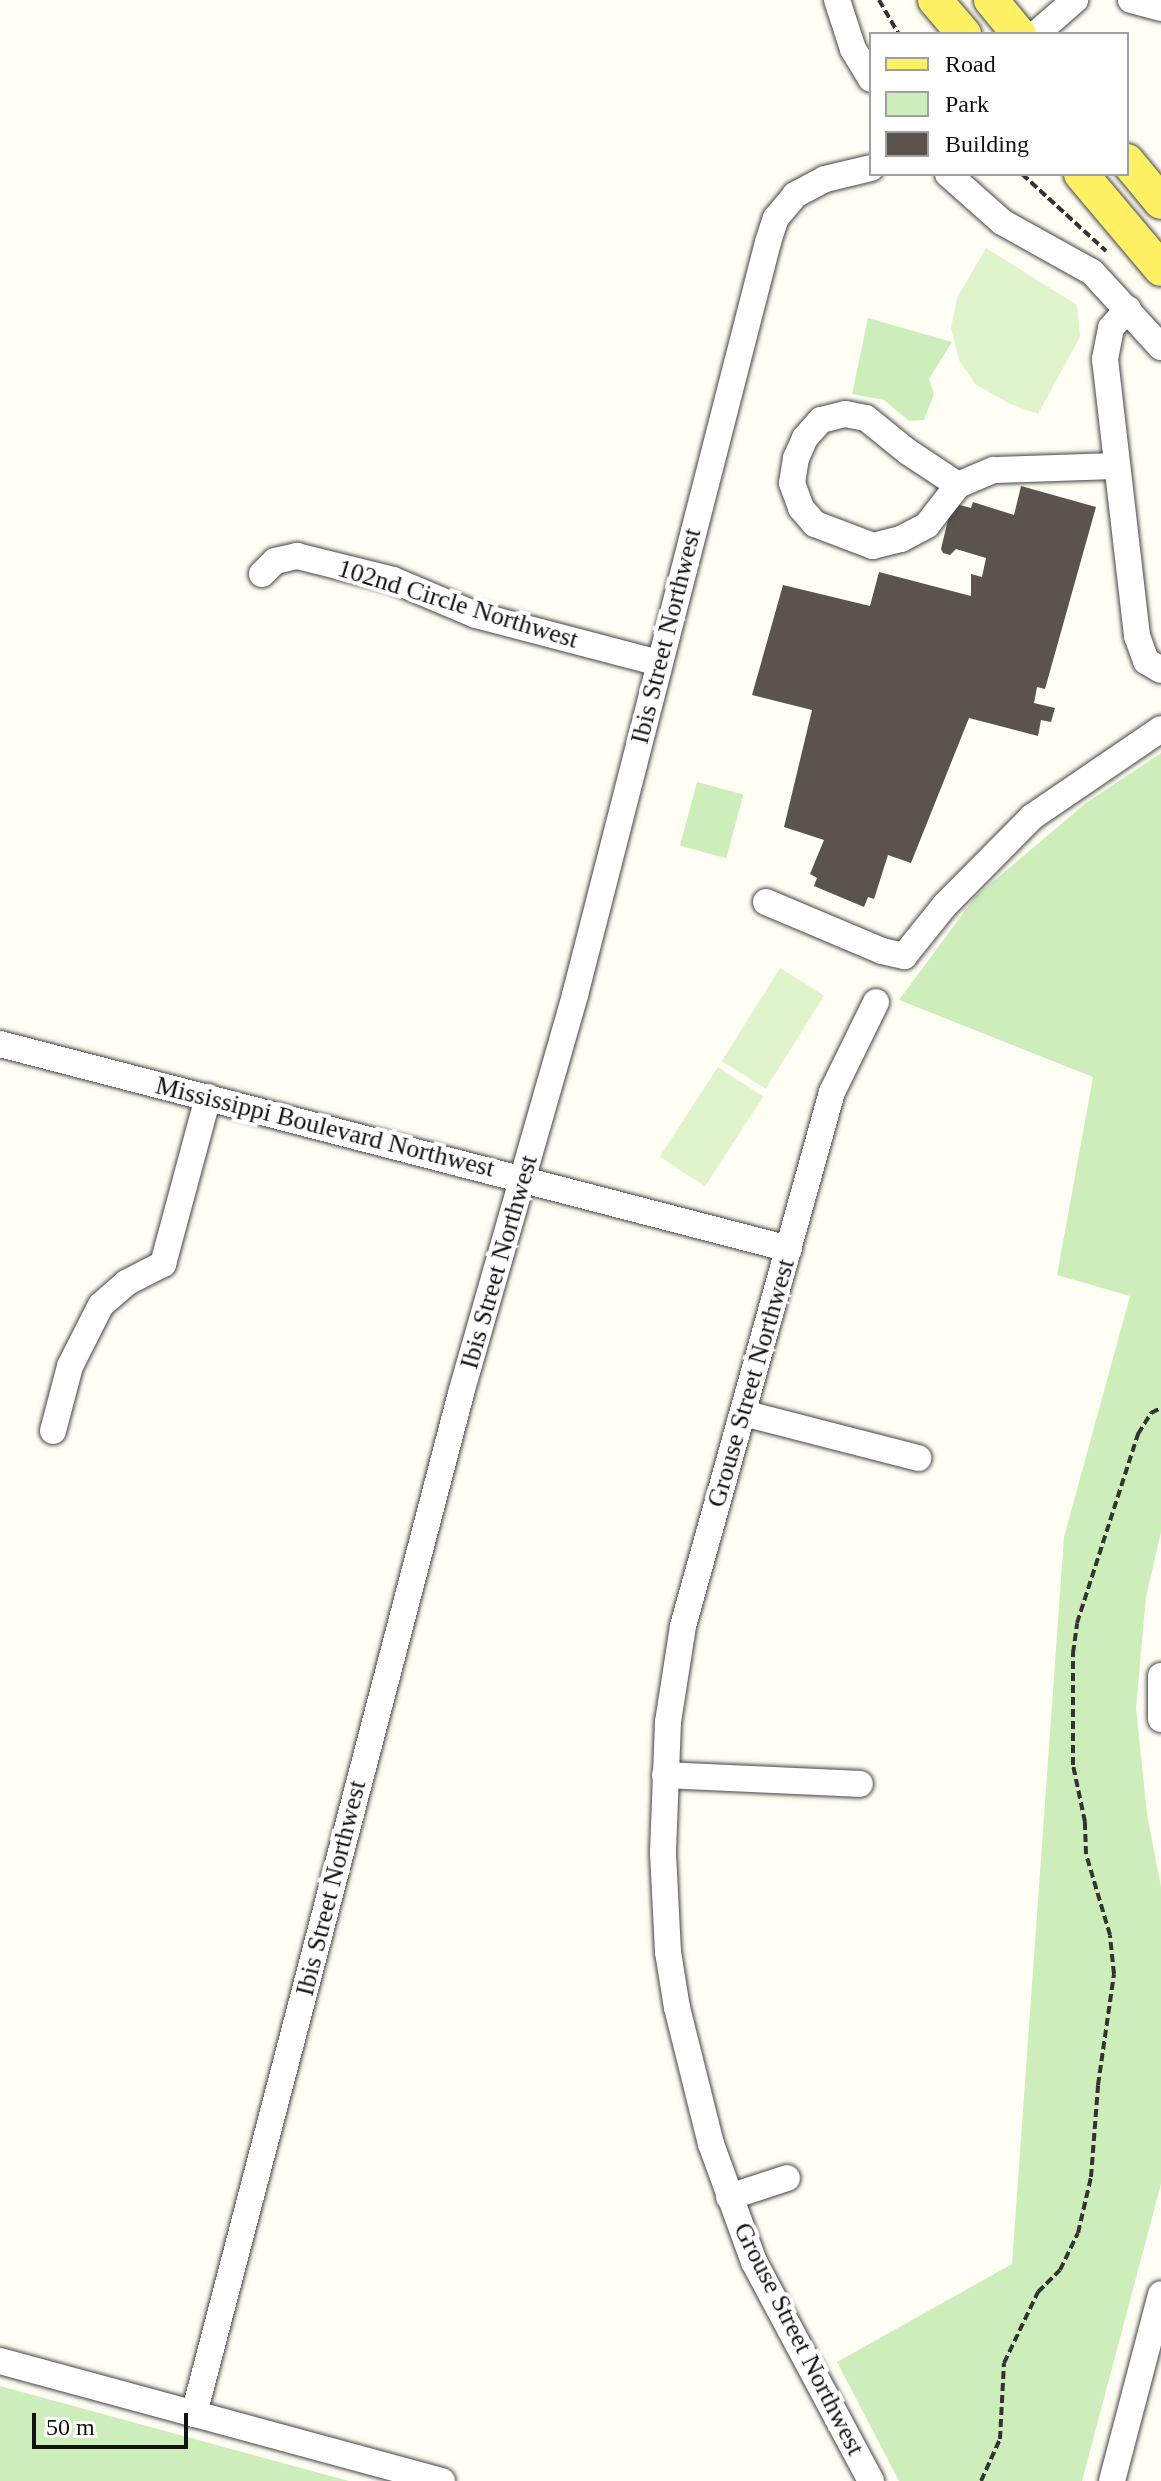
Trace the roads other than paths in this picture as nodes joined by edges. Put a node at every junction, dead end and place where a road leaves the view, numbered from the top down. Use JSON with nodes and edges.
{"nodes":[{"id":1,"x":837,"y":0,"type":"edge"},
{"id":2,"x":935,"y":0,"type":"edge"},
{"id":3,"x":991,"y":0,"type":"edge"},
{"id":4,"x":1075,"y":0,"type":"edge"},
{"id":5,"x":1131,"y":0,"type":"edge"},
{"id":6,"x":1161,"y":8,"type":"edge"},
{"id":7,"x":962,"y":32,"type":"edge"},
{"id":8,"x":1017,"y":32,"type":"edge"},
{"id":9,"x":1038,"y":32,"type":"edge"},
{"id":10,"x":869,"y":76,"type":"edge"},
{"id":11,"x":1129,"y":163,"type":"edge"},
{"id":12,"x":869,"y":169,"type":"edge"},
{"id":13,"x":950,"y":176,"type":"edge"},
{"id":14,"x":1083,"y":176,"type":"edge"},
{"id":15,"x":1161,"y":202,"type":"edge"},
{"id":16,"x":1161,"y":269,"type":"edge"},
{"id":17,"x":1128,"y":309,"type":"junction"},
{"id":18,"x":1161,"y":347,"type":"edge"},
{"id":19,"x":1117,"y":466,"type":"junction"},
{"id":20,"x":958,"y":485,"type":"junction"},
{"id":21,"x":262,"y":574,"type":"dead end"},
{"id":22,"x":659,"y":663,"type":"junction"},
{"id":23,"x":1161,"y":670,"type":"edge"},
{"id":24,"x":1161,"y":729,"type":"edge"},
{"id":25,"x":766,"y":902,"type":"dead end"},
{"id":26,"x":876,"y":1002,"type":"dead end"},
{"id":27,"x":0,"y":1044,"type":"edge"},
{"id":28,"x":208,"y":1097,"type":"junction"},
{"id":29,"x":525,"y":1178,"type":"junction"},
{"id":30,"x":789,"y":1249,"type":"junction"},
{"id":31,"x":743,"y":1413,"type":"junction"},
{"id":32,"x":53,"y":1431,"type":"dead end"},
{"id":33,"x":918,"y":1458,"type":"dead end"},
{"id":34,"x":1161,"y":1676,"type":"edge"},
{"id":35,"x":1161,"y":1719,"type":"edge"},
{"id":36,"x":665,"y":1775,"type":"junction"},
{"id":37,"x":860,"y":1784,"type":"dead end"},
{"id":38,"x":787,"y":2178,"type":"dead end"},
{"id":39,"x":729,"y":2197,"type":"junction"},
{"id":40,"x":1161,"y":2294,"type":"edge"},
{"id":41,"x":0,"y":2361,"type":"edge"},
{"id":42,"x":194,"y":2414,"type":"junction"},
{"id":43,"x":442,"y":2481,"type":"edge"},
{"id":44,"x":871,"y":2481,"type":"edge"},
{"id":45,"x":1112,"y":2481,"type":"edge"}],
"edges":[{"from":1,"to":10,"type":"street"},
{"from":2,"to":7,"type":"main road"},
{"from":3,"to":8,"type":"main road"},
{"from":4,"to":9,"type":"street"},
{"from":5,"to":6,"type":"street"},
{"from":11,"to":15,"type":"main road"},
{"from":12,"to":22,"type":"street","name":"Ibis Street Northwest"},
{"from":13,"to":17,"type":"street"},
{"from":14,"to":16,"type":"main road"},
{"from":17,"to":18,"type":"street"},
{"from":17,"to":19,"type":"street"},
{"from":19,"to":20,"type":"street"},
{"from":19,"to":23,"type":"street"},
{"from":20,"to":20,"type":"street"},
{"from":21,"to":22,"type":"street","name":"102nd Circle Northwest"},
{"from":22,"to":29,"type":"street","name":"Ibis Street Northwest"},
{"from":24,"to":25,"type":"street"},
{"from":26,"to":30,"type":"street","name":"Grouse Street Northwest"},
{"from":27,"to":28,"type":"street","name":"Mississippi Boulevard Northwest"},
{"from":28,"to":29,"type":"street","name":"Mississippi Boulevard Northwest"},
{"from":28,"to":32,"type":"street"},
{"from":29,"to":30,"type":"street","name":"Mississippi Boulevard Northwest"},
{"from":29,"to":42,"type":"street","name":"Ibis Street Northwest"},
{"from":30,"to":31,"type":"street","name":"Grouse Street Northwest"},
{"from":31,"to":33,"type":"street"},
{"from":31,"to":36,"type":"street","name":"Grouse Street Northwest"},
{"from":34,"to":35,"type":"street"},
{"from":36,"to":37,"type":"street"},
{"from":36,"to":39,"type":"street","name":"Grouse Street Northwest"},
{"from":38,"to":39,"type":"street","name":"Grouse Street Northwest"},
{"from":39,"to":44,"type":"street","name":"Grouse Street Northwest"},
{"from":40,"to":45,"type":"street"},
{"from":41,"to":42,"type":"street"},
{"from":42,"to":43,"type":"street"}]}
